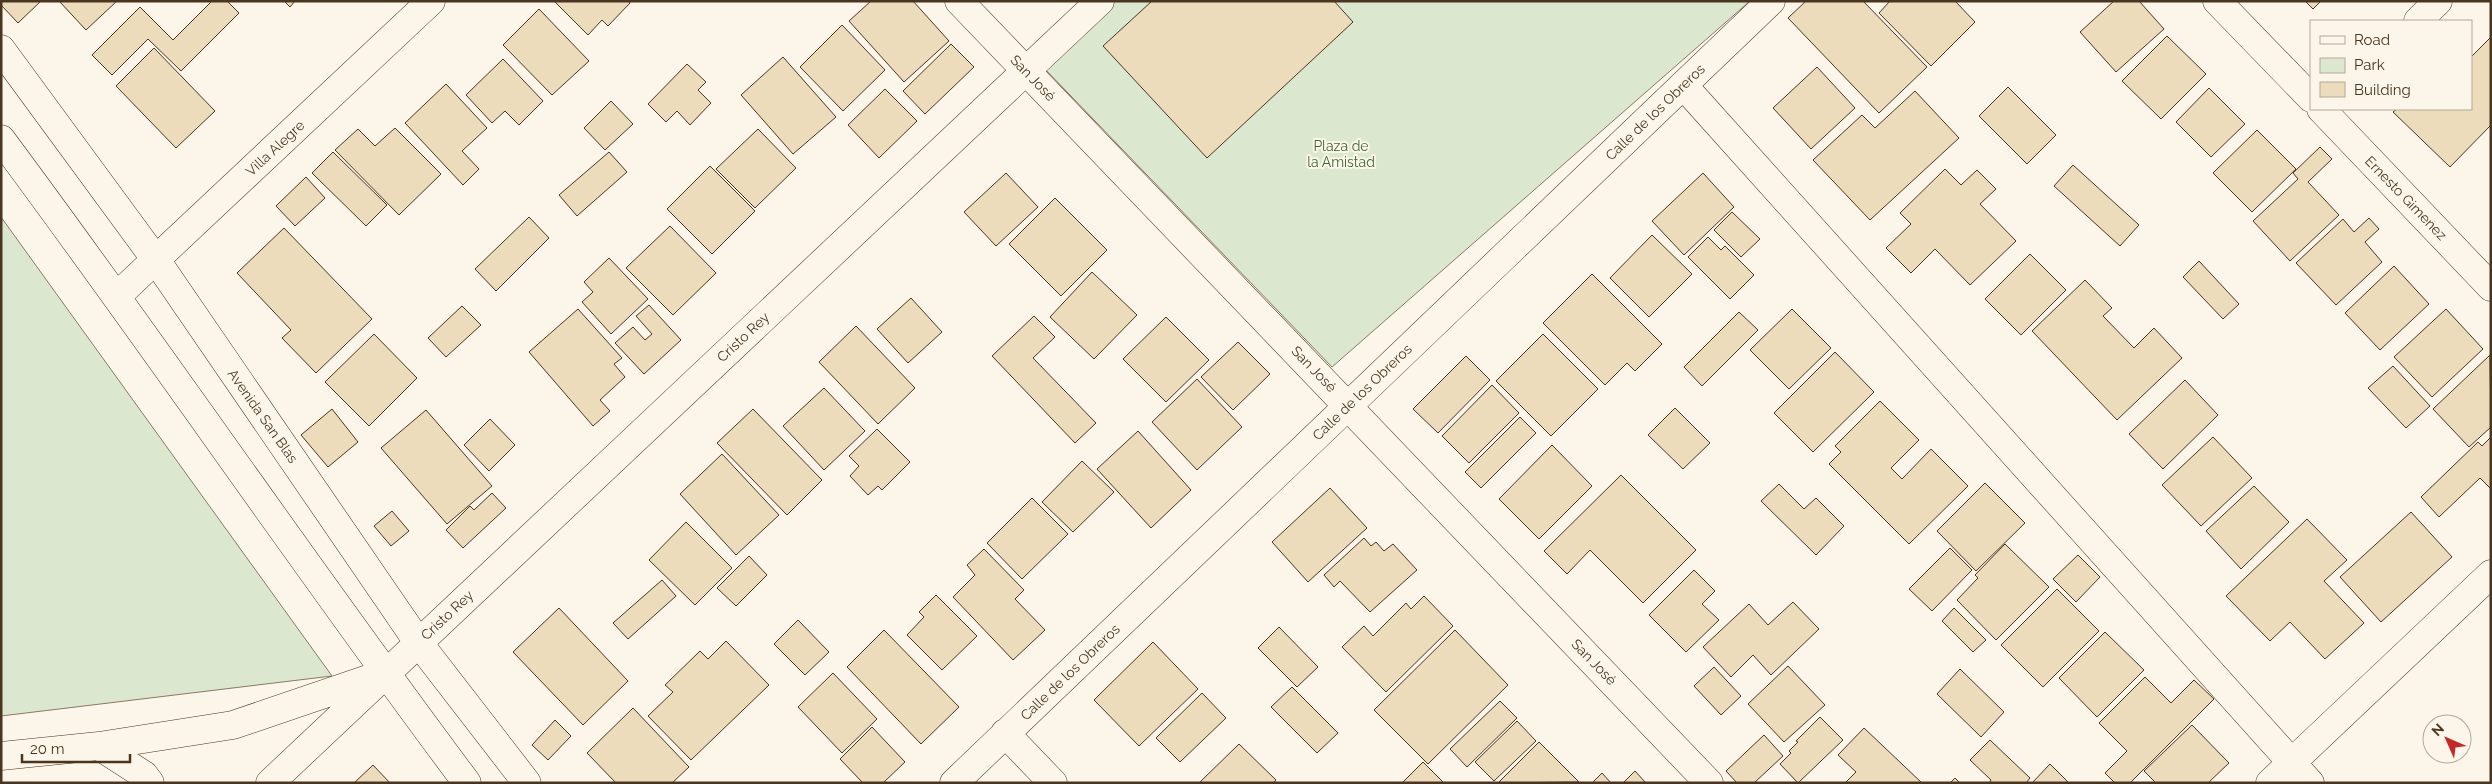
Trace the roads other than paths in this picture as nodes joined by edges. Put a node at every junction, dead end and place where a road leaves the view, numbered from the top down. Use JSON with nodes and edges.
{"nodes":[{"id":1,"x":431,"y":1,"type":"edge"},
{"id":2,"x":958,"y":1,"type":"edge"},
{"id":3,"x":1100,"y":1,"type":"edge"},
{"id":4,"x":1771,"y":1,"type":"edge"},
{"id":5,"x":2217,"y":1,"type":"edge"},
{"id":6,"x":2438,"y":1,"type":"edge"},
{"id":7,"x":2419,"y":20,"type":"edge"},
{"id":8,"x":1,"y":49,"type":"edge"},
{"id":9,"x":1026,"y":71,"type":"junction"},
{"id":10,"x":1683,"y":85,"type":"junction"},
{"id":11,"x":2310,"y":96,"type":"edge"},
{"id":12,"x":2324,"y":110,"type":"edge"},
{"id":13,"x":1,"y":138,"type":"edge"},
{"id":14,"x":156,"y":260,"type":"junction"},
{"id":15,"x":2491,"y":287,"type":"edge"},
{"id":16,"x":118,"y":296,"type":"junction"},
{"id":17,"x":1348,"y":405,"type":"junction"},
{"id":18,"x":2491,"y":574,"type":"edge"},
{"id":19,"x":418,"y":642,"type":"junction"},
{"id":20,"x":385,"y":673,"type":"junction"},
{"id":21,"x":1005,"y":734,"type":"junction"},
{"id":22,"x":99,"y":746,"type":"junction"},
{"id":23,"x":1,"y":756,"type":"edge"},
{"id":24,"x":2291,"y":763,"type":"junction"},
{"id":25,"x":150,"y":783,"type":"edge"},
{"id":26,"x":270,"y":783,"type":"edge"},
{"id":27,"x":467,"y":783,"type":"edge"},
{"id":28,"x":527,"y":783,"type":"edge"},
{"id":29,"x":954,"y":783,"type":"edge"},
{"id":30,"x":1053,"y":783,"type":"edge"},
{"id":31,"x":1709,"y":783,"type":"edge"},
{"id":32,"x":2270,"y":783,"type":"edge"},
{"id":33,"x":2310,"y":783,"type":"edge"}],
"edges":[{"from":1,"to":14,"type":"street","name":"Villa Alegre"},
{"from":2,"to":9,"type":"street","name":"San José"},
{"from":3,"to":9,"type":"street","name":"Cristo Rey"},
{"from":4,"to":10,"type":"street","name":"Calle de los Obreros"},
{"from":5,"to":11,"type":"street","name":"Ernesto Gimenez"},
{"from":6,"to":7,"type":"street"},
{"from":8,"to":14,"type":"street","name":"Avenida San Blas"},
{"from":9,"to":17,"type":"street","name":"San José"},
{"from":9,"to":19,"type":"street","name":"Cristo Rey"},
{"from":10,"to":17,"type":"street","name":"Calle de los Obreros"},
{"from":10,"to":24,"type":"street"},
{"from":12,"to":15,"type":"street","name":"Ernesto Gimenez"},
{"from":13,"to":16,"type":"street"},
{"from":14,"to":16,"type":"street","name":"Villa Alegre"},
{"from":14,"to":19,"type":"street","name":"Avenida San Blas"},
{"from":16,"to":20,"type":"street"},
{"from":17,"to":21,"type":"street","name":"Calle de los Obreros"},
{"from":17,"to":31,"type":"street","name":"San José"},
{"from":18,"to":24,"type":"street"},
{"from":19,"to":20,"type":"street","name":"Cristo Rey"},
{"from":19,"to":28,"type":"street","name":"Avenida San Blas"},
{"from":20,"to":22,"type":"street"},
{"from":20,"to":26,"type":"street","name":"Cristo Rey"},
{"from":20,"to":27,"type":"street"},
{"from":21,"to":29,"type":"street","name":"Calle de los Obreros"},
{"from":21,"to":30,"type":"street"},
{"from":22,"to":23,"type":"street"},
{"from":22,"to":25,"type":"street"},
{"from":24,"to":32,"type":"street"},
{"from":24,"to":33,"type":"street"}]}
